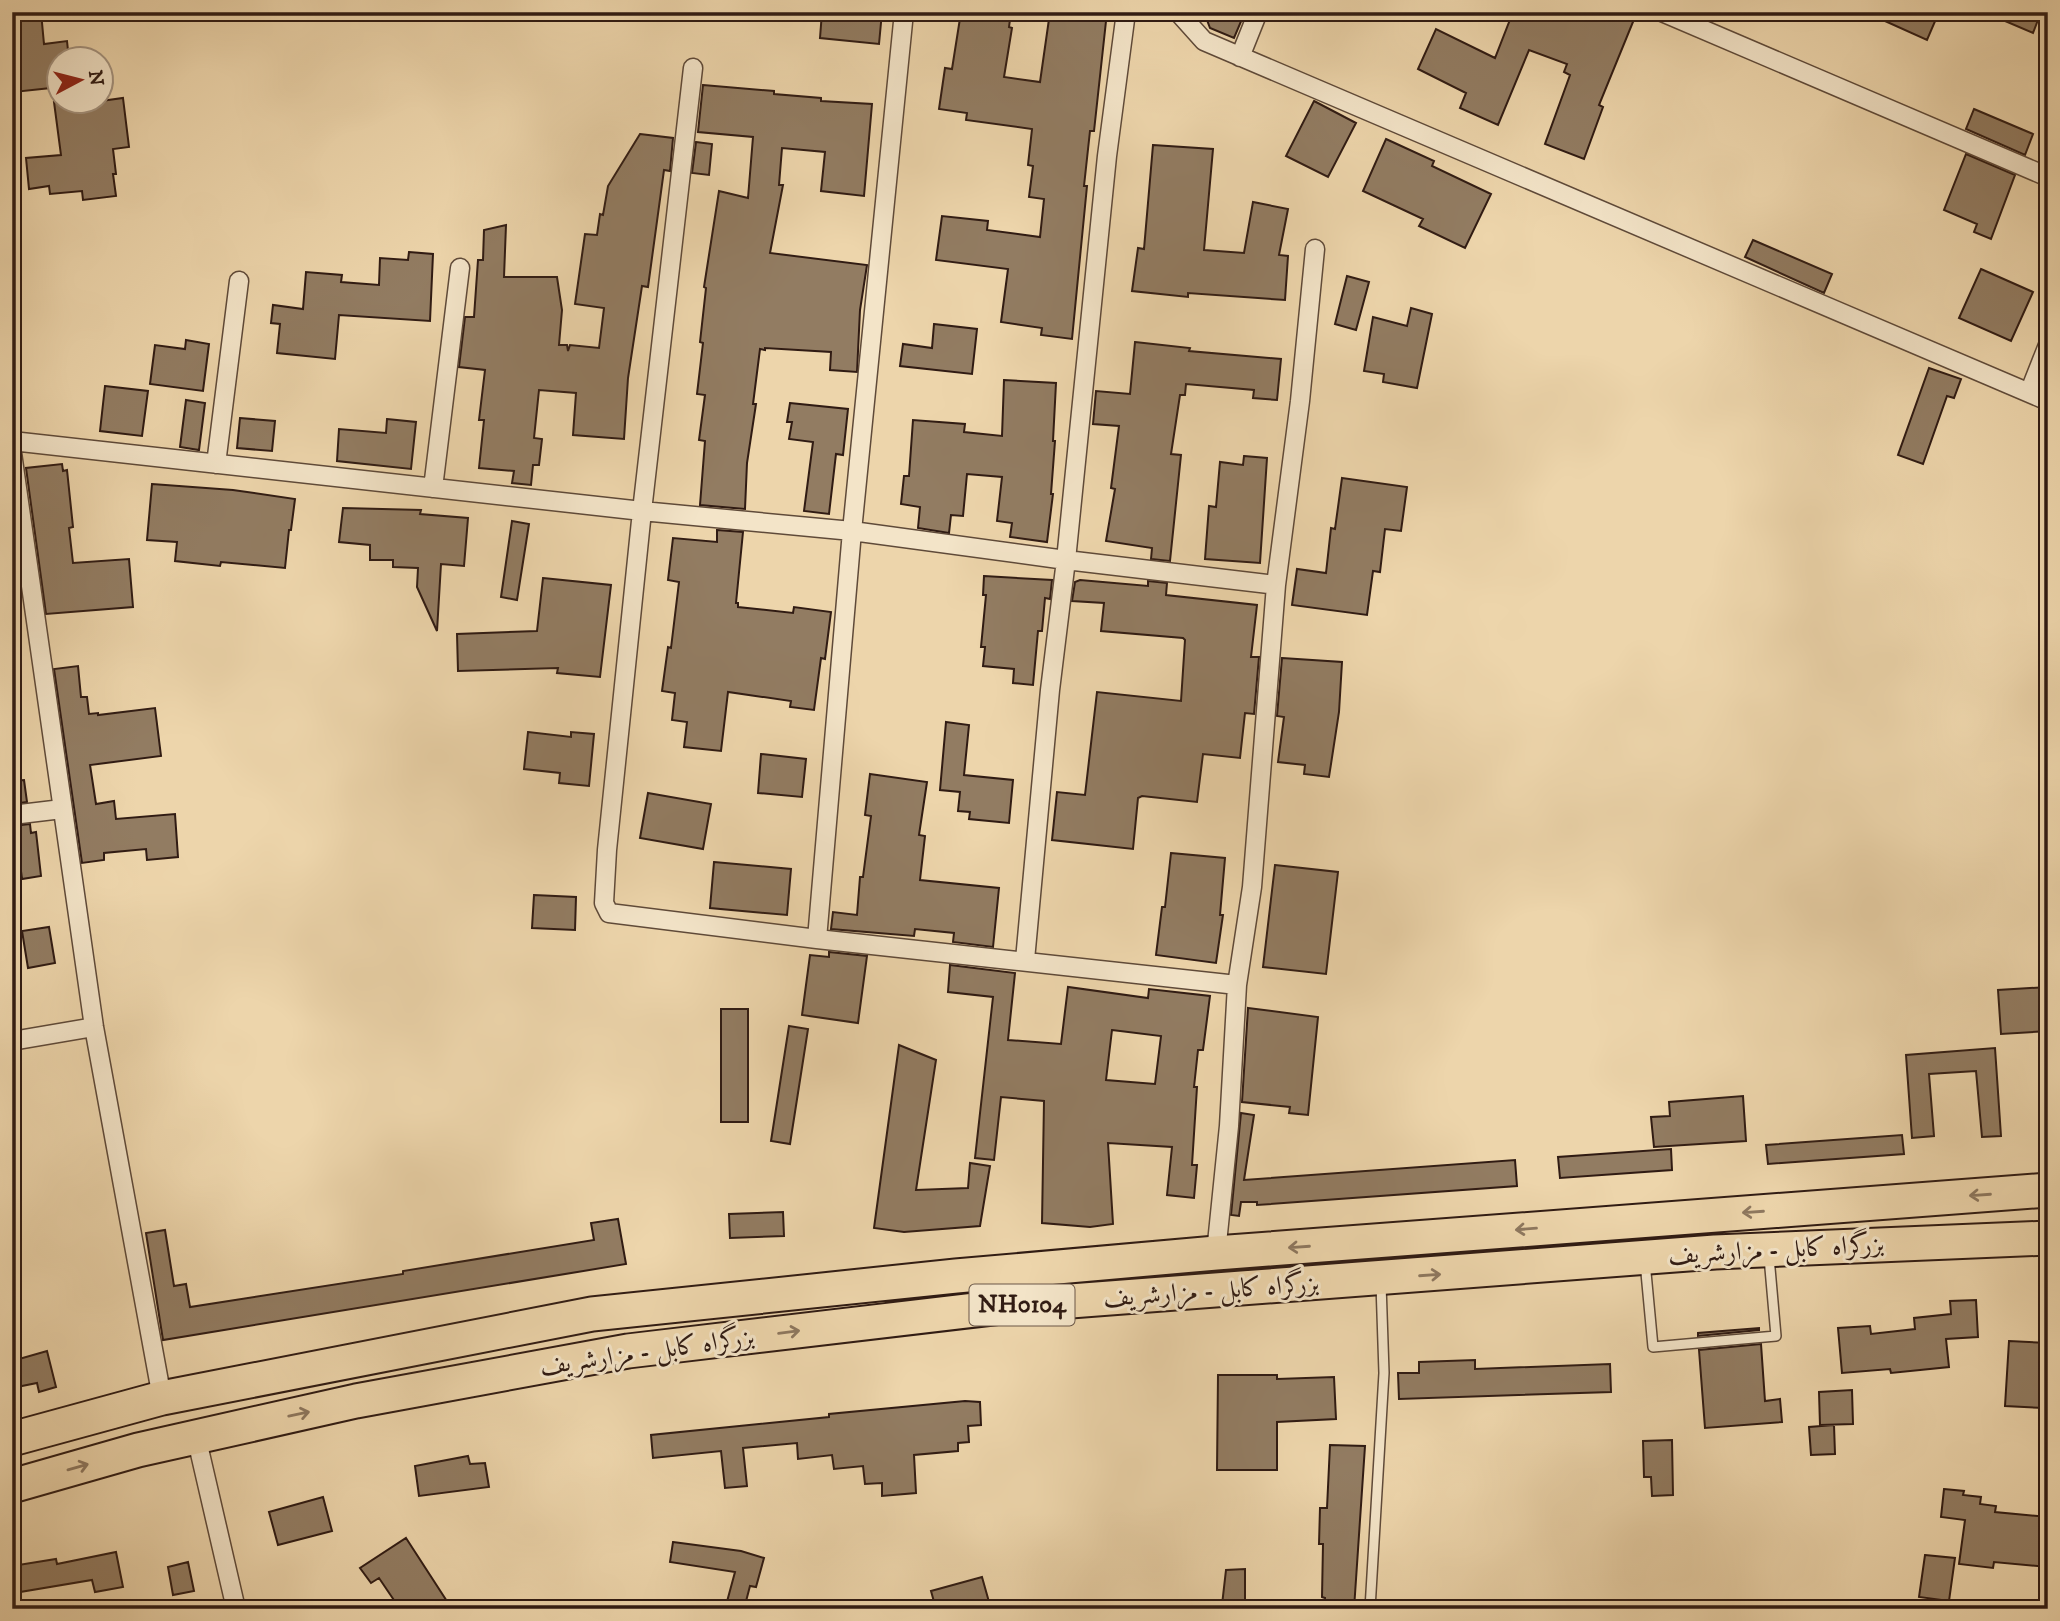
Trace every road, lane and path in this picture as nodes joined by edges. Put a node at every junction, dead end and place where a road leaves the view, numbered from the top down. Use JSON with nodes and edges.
{"nodes":[{"id":1,"x":904,"y":12,"type":"edge"},
{"id":2,"x":1126,"y":12,"type":"edge"},
{"id":3,"x":1178,"y":12,"type":"edge"},
{"id":4,"x":1258,"y":12,"type":"edge"},
{"id":5,"x":1662,"y":12,"type":"edge"},
{"id":6,"x":1240,"y":57,"type":"junction"},
{"id":7,"x":693,"y":68,"type":"dead end"},
{"id":8,"x":2048,"y":177,"type":"edge"},
{"id":9,"x":1315,"y":249,"type":"dead end"},
{"id":10,"x":460,"y":268,"type":"dead end"},
{"id":11,"x":239,"y":281,"type":"dead end"},
{"id":12,"x":2048,"y":345,"type":"edge"},
{"id":13,"x":2028,"y":393,"type":"junction"},
{"id":14,"x":2048,"y":401,"type":"edge"},
{"id":15,"x":12,"y":441,"type":"edge"},
{"id":16,"x":12,"y":453,"type":"edge"},
{"id":17,"x":216,"y":464,"type":"junction"},
{"id":18,"x":433,"y":488,"type":"junction"},
{"id":19,"x":642,"y":511,"type":"junction"},
{"id":20,"x":852,"y":531,"type":"junction"},
{"id":21,"x":1066,"y":560,"type":"junction"},
{"id":22,"x":1276,"y":585,"type":"junction"},
{"id":23,"x":62,"y":808,"type":"junction"},
{"id":24,"x":12,"y":816,"type":"edge"},
{"id":25,"x":817,"y":939,"type":"junction"},
{"id":26,"x":1026,"y":960,"type":"junction"},
{"id":27,"x":1237,"y":985,"type":"junction"},
{"id":28,"x":94,"y":1027,"type":"junction"},
{"id":29,"x":12,"y":1041,"type":"edge"},
{"id":30,"x":2048,"y":1190,"type":"edge"},
{"id":31,"x":1640,"y":1221,"type":"junction"},
{"id":32,"x":2048,"y":1237,"type":"edge"},
{"id":33,"x":1378,"y":1241,"type":"junction"},
{"id":34,"x":1768,"y":1249,"type":"junction"},
{"id":35,"x":1216,"y":1253,"type":"junction"},
{"id":36,"x":1644,"y":1257,"type":"junction"},
{"id":37,"x":1380,"y":1278,"type":"junction"},
{"id":38,"x":824,"y":1290,"type":"junction"},
{"id":39,"x":828,"y":1328,"type":"junction"},
{"id":40,"x":162,"y":1398,"type":"junction"},
{"id":41,"x":129,"y":1405,"type":"junction"},
{"id":42,"x":196,"y":1436,"type":"junction"},
{"id":43,"x":12,"y":1439,"type":"edge"},
{"id":44,"x":138,"y":1450,"type":"junction"},
{"id":45,"x":12,"y":1486,"type":"edge"},
{"id":46,"x":236,"y":1609,"type":"edge"},
{"id":47,"x":1370,"y":1609,"type":"edge"}],
"edges":[{"from":1,"to":20,"type":"street"},
{"from":2,"to":21,"type":"street"},
{"from":3,"to":6,"type":"street"},
{"from":4,"to":6,"type":"street"},
{"from":5,"to":8,"type":"street"},
{"from":6,"to":13,"type":"street"},
{"from":7,"to":19,"type":"street"},
{"from":9,"to":22,"type":"street"},
{"from":10,"to":18,"type":"street"},
{"from":11,"to":17,"type":"street"},
{"from":12,"to":13,"type":"street"},
{"from":13,"to":14,"type":"street"},
{"from":15,"to":17,"type":"street"},
{"from":16,"to":23,"type":"street"},
{"from":17,"to":18,"type":"street"},
{"from":18,"to":19,"type":"street"},
{"from":19,"to":20,"type":"street"},
{"from":19,"to":25,"type":"street"},
{"from":20,"to":21,"type":"street"},
{"from":20,"to":25,"type":"street"},
{"from":21,"to":22,"type":"street"},
{"from":21,"to":26,"type":"street"},
{"from":22,"to":27,"type":"street"},
{"from":23,"to":24,"type":"street"},
{"from":23,"to":28,"type":"street"},
{"from":25,"to":26,"type":"street"},
{"from":26,"to":27,"type":"street"},
{"from":27,"to":35,"type":"street"},
{"from":28,"to":29,"type":"street"},
{"from":28,"to":40,"type":"street"},
{"from":30,"to":31,"type":"highway","name":"بزرگراه کابل - مزارشریف","number":"NH0104","one_way":true},
{"from":31,"to":33,"type":"highway","name":"بزرگراه کابل - مزارشریف","number":"NH0104","one_way":true},
{"from":31,"to":36,"type":"highway"},
{"from":32,"to":34,"type":"highway","name":"بزرگراه کابل - مزارشریف","number":"NH0104"},
{"from":33,"to":35,"type":"highway","name":"بزرگراه کابل - مزارشریف","number":"NH0104","one_way":true},
{"from":33,"to":37,"type":"highway"},
{"from":34,"to":36,"type":"highway","name":"بزرگراه کابل - مزارشریف","number":"NH0104"},
{"from":34,"to":36,"type":"lane"},
{"from":35,"to":38,"type":"highway","name":"بزرگراه کابل - مزارشریف","number":"NH0104"},
{"from":37,"to":36,"type":"highway","name":"بزرگراه کابل - مزارشریف","number":"NH0104","one_way":true},
{"from":37,"to":39,"type":"highway","name":"بزرگراه کابل - مزارشریف","number":"NH0104"},
{"from":37,"to":47,"type":"lane"},
{"from":38,"to":39,"type":"highway"},
{"from":38,"to":40,"type":"highway","name":"بزرگراه کابل - مزارشریف","number":"NH0104"},
{"from":42,"to":39,"type":"highway","name":"بزرگراه کابل - مزارشریف","number":"NH0104","one_way":true},
{"from":40,"to":41,"type":"highway","name":"بزرگراه کابل - مزارشریف","number":"NH0104"},
{"from":41,"to":43,"type":"highway","name":"بزرگراه کابل - مزارشریف","number":"NH0104"},
{"from":41,"to":44,"type":"highway"},
{"from":42,"to":44,"type":"highway","name":"بزرگراه کابل - مزارشریف","number":"NH0104"},
{"from":42,"to":46,"type":"street"},
{"from":45,"to":44,"type":"highway","name":"بزرگراه کابل - مزارشریف","number":"NH0104","one_way":true}]}
